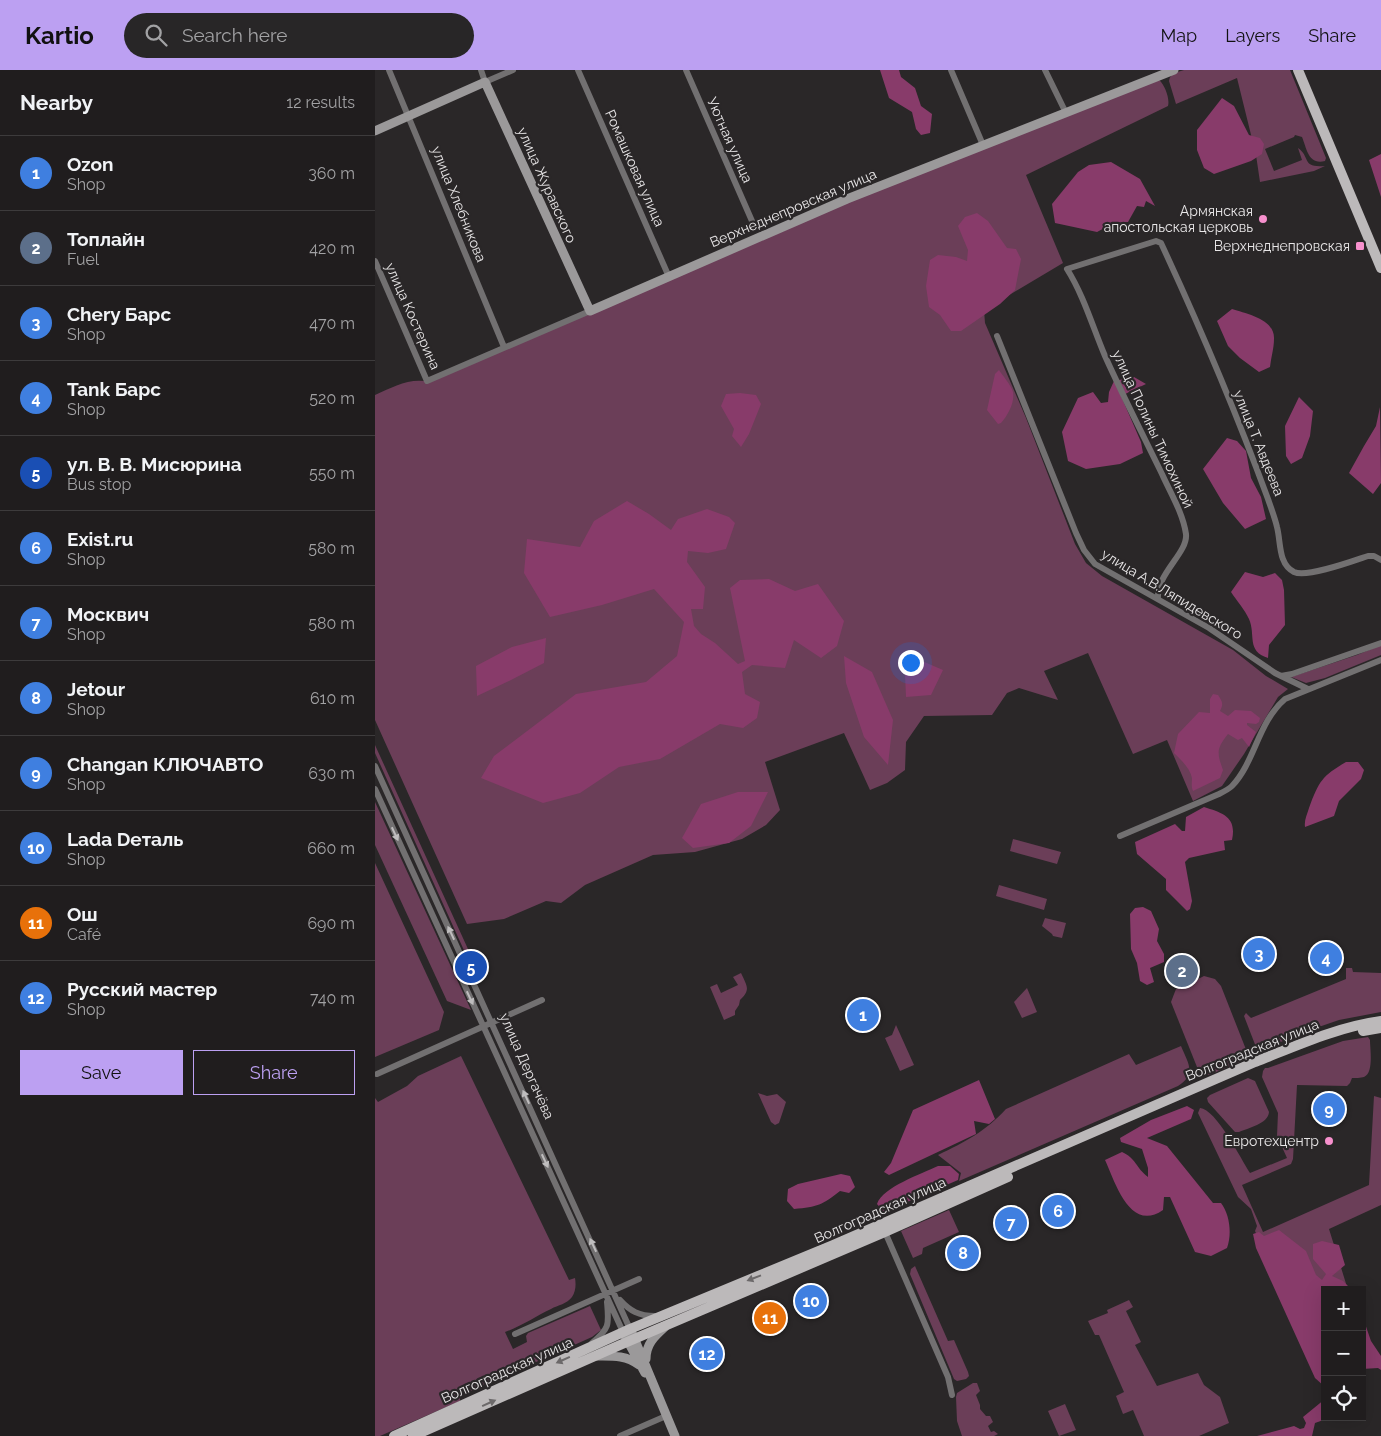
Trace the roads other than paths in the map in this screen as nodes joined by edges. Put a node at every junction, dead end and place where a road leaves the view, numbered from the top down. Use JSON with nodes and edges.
{"nodes":[{"id":1,"x":389,"y":70,"type":"edge"},
{"id":2,"x":481,"y":70,"type":"edge"},
{"id":3,"x":513,"y":70,"type":"edge"},
{"id":4,"x":578,"y":70,"type":"edge"},
{"id":5,"x":686,"y":70,"type":"edge"},
{"id":6,"x":951,"y":70,"type":"edge"},
{"id":7,"x":1045,"y":70,"type":"edge"},
{"id":8,"x":1298,"y":70,"type":"edge"},
{"id":9,"x":1171,"y":71,"type":"edge"},
{"id":10,"x":485,"y":82,"type":"junction"},
{"id":11,"x":1066,"y":113,"type":"junction"},
{"id":12,"x":409,"y":115,"type":"junction"},
{"id":13,"x":375,"y":130,"type":"edge"},
{"id":14,"x":983,"y":145,"type":"junction"},
{"id":15,"x":752,"y":221,"type":"dead end"},
{"id":16,"x":375,"y":261,"type":"edge"},
{"id":17,"x":1381,"y":268,"type":"edge"},
{"id":18,"x":1067,"y":269,"type":"joint"},
{"id":19,"x":669,"y":277,"type":"junction"},
{"id":20,"x":590,"y":311,"type":"junction"},
{"id":21,"x":997,"y":336,"type":"dead end"},
{"id":22,"x":504,"y":347,"type":"junction"},
{"id":23,"x":427,"y":381,"type":"joint"},
{"id":24,"x":1380,"y":558,"type":"edge"},
{"id":25,"x":1158,"y":599,"type":"junction"},
{"id":26,"x":1381,"y":643,"type":"edge"},
{"id":27,"x":1381,"y":660,"type":"edge"},
{"id":28,"x":1281,"y":676,"type":"junction"},
{"id":29,"x":1308,"y":689,"type":"junction"},
{"id":30,"x":375,"y":766,"type":"edge"},
{"id":31,"x":375,"y":790,"type":"edge"},
{"id":32,"x":1120,"y":836,"type":"dead end"},
{"id":33,"x":542,"y":1000,"type":"dead end"},
{"id":34,"x":1381,"y":1020,"type":"edge"},
{"id":35,"x":492,"y":1022,"type":"junction"},
{"id":36,"x":483,"y":1026,"type":"junction"},
{"id":37,"x":1381,"y":1028,"type":"edge"},
{"id":38,"x":377,"y":1074,"type":"dead end"},
{"id":39,"x":982,"y":1184,"type":"junction"},
{"id":40,"x":885,"y":1232,"type":"junction"},
{"id":41,"x":639,"y":1279,"type":"dead end"},
{"id":42,"x":615,"y":1292,"type":"junction"},
{"id":43,"x":606,"y":1296,"type":"junction"},
{"id":44,"x":669,"y":1319,"type":"junction"},
{"id":45,"x":515,"y":1334,"type":"dead end"},
{"id":46,"x":629,"y":1335,"type":"junction"},
{"id":47,"x":584,"y":1350,"type":"junction"},
{"id":48,"x":597,"y":1356,"type":"junction"},
{"id":49,"x":644,"y":1366,"type":"junction"},
{"id":50,"x":952,"y":1395,"type":"dead end"},
{"id":51,"x":666,"y":1416,"type":"junction"},
{"id":52,"x":394,"y":1436,"type":"edge"},
{"id":53,"x":413,"y":1436,"type":"edge"},
{"id":54,"x":620,"y":1436,"type":"edge"},
{"id":55,"x":675,"y":1436,"type":"edge"}],
"edges":[{"from":1,"to":12,"type":"street","name":"улица Хлебникова"},
{"from":2,"to":10,"type":"street","name":"улица Журавского"},
{"from":3,"to":10,"type":"street"},
{"from":4,"to":19,"type":"street","name":"Ромашковая улица"},
{"from":5,"to":15,"type":"street","name":"Уютная улица"},
{"from":6,"to":14,"type":"street"},
{"from":7,"to":11,"type":"street"},
{"from":8,"to":17,"type":"main road"},
{"from":9,"to":11,"type":"street","name":"Верхнеднепровская улица"},
{"from":10,"to":12,"type":"street"},
{"from":10,"to":20,"type":"street","name":"улица Журавского"},
{"from":11,"to":14,"type":"street","name":"Верхнеднепровская улица"},
{"from":12,"to":13,"type":"street"},
{"from":12,"to":22,"type":"street","name":"улица Хлебникова"},
{"from":14,"to":19,"type":"street","name":"Верхнеднепровская улица"},
{"from":16,"to":23,"type":"street","name":"улица Костерина"},
{"from":18,"to":24,"type":"street","name":"улица Т. Авдеева"},
{"from":18,"to":25,"type":"street","name":"улица Полины Тимохиной"},
{"from":19,"to":20,"type":"street","name":"Верхнеднепровская улица"},
{"from":20,"to":22,"type":"street","name":"Верхнеднепровская улица"},
{"from":21,"to":25,"type":"street","name":"улица А.В.Ляпидевского"},
{"from":22,"to":23,"type":"street","name":"Верхнеднепровская улица"},
{"from":25,"to":28,"type":"street","name":"улица А.В.Ляпидевского"},
{"from":26,"to":28,"type":"street"},
{"from":27,"to":29,"type":"street"},
{"from":28,"to":29,"type":"street","name":"улица А.В.Ляпидевского"},
{"from":29,"to":32,"type":"street"},
{"from":35,"to":30,"type":"street","name":"улица Дергачёва","one_way":true},
{"from":31,"to":36,"type":"street","name":"улица Дергачёва","one_way":true},
{"from":33,"to":35,"type":"street"},
{"from":34,"to":39,"type":"main road","name":"Волгоградская улица"},
{"from":35,"to":36,"type":"street"},
{"from":42,"to":35,"type":"street","name":"улица Дергачёва","one_way":true},
{"from":36,"to":38,"type":"street"},
{"from":36,"to":43,"type":"street","name":"улица Дергачёва","one_way":true},
{"from":37,"to":39,"type":"main road","name":"Волгоградская улица"},
{"from":39,"to":40,"type":"main road","name":"Волгоградская улица"},
{"from":39,"to":44,"type":"main road","name":"Волгоградская улица","one_way":true},
{"from":40,"to":44,"type":"main road","name":"Волгоградская улица"},
{"from":40,"to":50,"type":"street"},
{"from":41,"to":42,"type":"street"},
{"from":42,"to":43,"type":"street"},
{"from":42,"to":44,"type":"street"},
{"from":42,"to":46,"type":"street","name":"улица Дергачёва"},
{"from":43,"to":45,"type":"street"},
{"from":43,"to":46,"type":"street","name":"улица Дергачёва"},
{"from":43,"to":47,"type":"street"},
{"from":44,"to":46,"type":"main road","name":"Волгоградская улица"},
{"from":44,"to":49,"type":"street"},
{"from":46,"to":47,"type":"main road","name":"Волгоградская улица"},
{"from":46,"to":48,"type":"main road","name":"Волгоградская улица"},
{"from":46,"to":49,"type":"street","name":"улица Дергачёва"},
{"from":47,"to":52,"type":"main road","name":"Волгоградская улица","one_way":true},
{"from":48,"to":49,"type":"street"},
{"from":53,"to":48,"type":"main road","name":"Волгоградская улица","one_way":true},
{"from":49,"to":51,"type":"street","name":"улица Дергачёва"},
{"from":51,"to":54,"type":"street"},
{"from":51,"to":55,"type":"street","name":"улица Дергачёва"}]}
